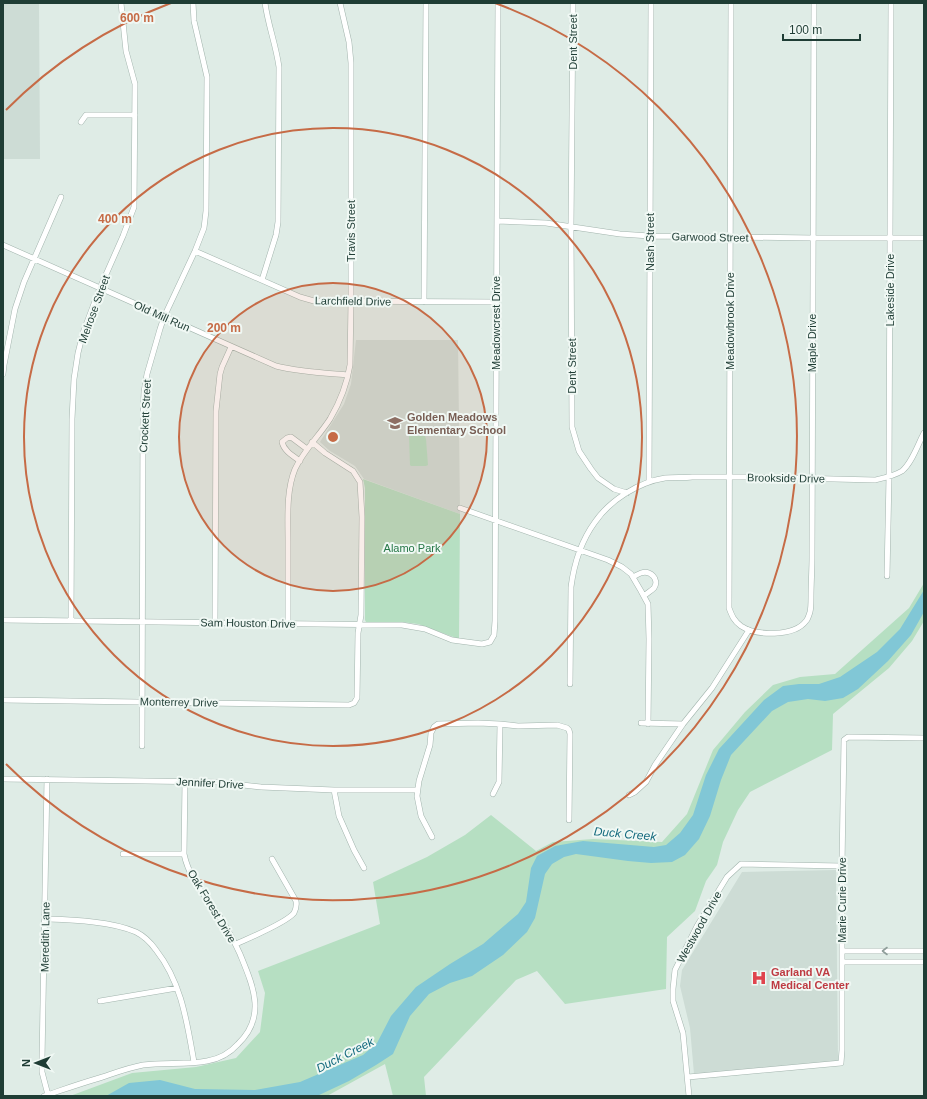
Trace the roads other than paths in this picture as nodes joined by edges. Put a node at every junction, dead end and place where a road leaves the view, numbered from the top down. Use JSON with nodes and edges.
{"nodes":[{"id":1,"x":121,"y":3,"type":"edge"},
{"id":2,"x":193,"y":3,"type":"edge"},
{"id":3,"x":266,"y":3,"type":"edge"},
{"id":4,"x":340,"y":3,"type":"edge"},
{"id":5,"x":426,"y":3,"type":"edge"},
{"id":6,"x":498,"y":3,"type":"edge"},
{"id":7,"x":573,"y":3,"type":"edge"},
{"id":8,"x":651,"y":3,"type":"edge"},
{"id":9,"x":731,"y":3,"type":"edge"},
{"id":10,"x":814,"y":3,"type":"edge"},
{"id":11,"x":891,"y":3,"type":"edge"},
{"id":12,"x":135,"y":115,"type":"junction"},
{"id":13,"x":81,"y":122,"type":"dead end"},
{"id":14,"x":61,"y":197,"type":"dead end"},
{"id":15,"x":496,"y":221,"type":"junction"},
{"id":16,"x":571,"y":226,"type":"junction"},
{"id":17,"x":650,"y":236,"type":"junction"},
{"id":18,"x":730,"y":237,"type":"junction"},
{"id":19,"x":813,"y":238,"type":"junction"},
{"id":20,"x":890,"y":238,"type":"junction"},
{"id":21,"x":924,"y":238,"type":"edge"},
{"id":22,"x":3,"y":245,"type":"edge"},
{"id":23,"x":195,"y":251,"type":"junction"},
{"id":24,"x":34,"y":258,"type":"junction"},
{"id":25,"x":262,"y":280,"type":"junction"},
{"id":26,"x":100,"y":288,"type":"junction"},
{"id":27,"x":351,"y":301,"type":"junction"},
{"id":28,"x":424,"y":302,"type":"junction"},
{"id":29,"x":496,"y":302,"type":"junction"},
{"id":30,"x":164,"y":317,"type":"junction"},
{"id":31,"x":231,"y":347,"type":"junction"},
{"id":32,"x":3,"y":374,"type":"edge"},
{"id":33,"x":348,"y":375,"type":"junction"},
{"id":34,"x":924,"y":433,"type":"edge"},
{"id":35,"x":312,"y":442,"type":"junction"},
{"id":36,"x":307,"y":449,"type":"junction"},
{"id":37,"x":300,"y":461,"type":"junction"},
{"id":38,"x":730,"y":477,"type":"junction"},
{"id":39,"x":889,"y":477,"type":"junction"},
{"id":40,"x":812,"y":478,"type":"junction"},
{"id":41,"x":649,"y":482,"type":"junction"},
{"id":42,"x":627,"y":492,"type":"junction"},
{"id":43,"x":460,"y":508,"type":"dead end"},
{"id":44,"x":495,"y":520,"type":"junction"},
{"id":45,"x":580,"y":550,"type":"junction"},
{"id":46,"x":887,"y":576,"type":"dead end"},
{"id":47,"x":632,"y":577,"type":"junction"},
{"id":48,"x":644,"y":596,"type":"junction"},
{"id":49,"x":3,"y":620,"type":"edge"},
{"id":50,"x":71,"y":620,"type":"junction"},
{"id":51,"x":143,"y":622,"type":"junction"},
{"id":52,"x":215,"y":622,"type":"junction"},
{"id":53,"x":288,"y":624,"type":"junction"},
{"id":54,"x":360,"y":624,"type":"junction"},
{"id":55,"x":749,"y":630,"type":"junction"},
{"id":56,"x":490,"y":642,"type":"joint"},
{"id":57,"x":570,"y":684,"type":"dead end"},
{"id":58,"x":3,"y":700,"type":"edge"},
{"id":59,"x":142,"y":702,"type":"junction"},
{"id":60,"x":641,"y":723,"type":"dead end"},
{"id":61,"x":500,"y":724,"type":"junction"},
{"id":62,"x":648,"y":724,"type":"junction"},
{"id":63,"x":683,"y":724,"type":"junction"},
{"id":64,"x":924,"y":738,"type":"edge"},
{"id":65,"x":142,"y":746,"type":"dead end"},
{"id":66,"x":3,"y":779,"type":"edge"},
{"id":67,"x":47,"y":780,"type":"junction"},
{"id":68,"x":185,"y":782,"type":"junction"},
{"id":69,"x":334,"y":790,"type":"junction"},
{"id":70,"x":418,"y":790,"type":"junction"},
{"id":71,"x":493,"y":794,"type":"dead end"},
{"id":72,"x":629,"y":794,"type":"dead end"},
{"id":73,"x":569,"y":820,"type":"dead end"},
{"id":74,"x":432,"y":837,"type":"dead end"},
{"id":75,"x":123,"y":854,"type":"dead end"},
{"id":76,"x":184,"y":854,"type":"junction"},
{"id":77,"x":272,"y":859,"type":"dead end"},
{"id":78,"x":842,"y":866,"type":"junction"},
{"id":79,"x":364,"y":868,"type":"dead end"},
{"id":80,"x":45,"y":920,"type":"junction"},
{"id":81,"x":236,"y":944,"type":"junction"},
{"id":82,"x":924,"y":951,"type":"edge"},
{"id":83,"x":842,"y":952,"type":"junction"},
{"id":84,"x":842,"y":962,"type":"junction"},
{"id":85,"x":924,"y":962,"type":"edge"},
{"id":86,"x":177,"y":988,"type":"junction"},
{"id":87,"x":100,"y":1001,"type":"dead end"},
{"id":88,"x":194,"y":1062,"type":"junction"},
{"id":89,"x":688,"y":1077,"type":"junction"},
{"id":90,"x":46,"y":1095,"type":"edge"},
{"id":91,"x":689,"y":1096,"type":"edge"}],
"edges":[{"from":1,"to":12,"type":"street","name":"Melrose Street"},
{"from":2,"to":23,"type":"street","name":"Crockett Street"},
{"from":3,"to":25,"type":"street"},
{"from":4,"to":27,"type":"street","name":"Travis Street"},
{"from":5,"to":28,"type":"street"},
{"from":6,"to":15,"type":"street","name":"Meadowcrest Drive"},
{"from":7,"to":16,"type":"street","name":"Dent Street"},
{"from":8,"to":17,"type":"street","name":"Nash Street"},
{"from":9,"to":18,"type":"street","name":"Meadowbrook Drive"},
{"from":10,"to":19,"type":"street","name":"Maple Drive"},
{"from":11,"to":20,"type":"street","name":"Lakeside Drive"},
{"from":12,"to":13,"type":"street"},
{"from":12,"to":26,"type":"street","name":"Melrose Street"},
{"from":14,"to":24,"type":"street"},
{"from":15,"to":16,"type":"street","name":"Garwood Street"},
{"from":15,"to":29,"type":"street","name":"Meadowcrest Drive"},
{"from":16,"to":17,"type":"street","name":"Garwood Street"},
{"from":16,"to":42,"type":"street","name":"Dent Street"},
{"from":17,"to":18,"type":"street","name":"Garwood Street"},
{"from":17,"to":41,"type":"street","name":"Nash Street"},
{"from":18,"to":19,"type":"street","name":"Garwood Street"},
{"from":18,"to":38,"type":"street","name":"Meadowbrook Drive"},
{"from":19,"to":20,"type":"street","name":"Garwood Street"},
{"from":19,"to":40,"type":"street","name":"Maple Drive"},
{"from":20,"to":21,"type":"street","name":"Garwood Street"},
{"from":20,"to":39,"type":"street","name":"Lakeside Drive"},
{"from":22,"to":24,"type":"street","name":"Old Mill Run"},
{"from":23,"to":25,"type":"street","name":"Larchfield Drive"},
{"from":23,"to":30,"type":"street","name":"Crockett Street"},
{"from":24,"to":26,"type":"street","name":"Old Mill Run"},
{"from":24,"to":32,"type":"street"},
{"from":25,"to":27,"type":"street","name":"Larchfield Drive"},
{"from":26,"to":30,"type":"street","name":"Old Mill Run"},
{"from":26,"to":50,"type":"street","name":"Melrose Street"},
{"from":27,"to":28,"type":"street","name":"Larchfield Drive"},
{"from":27,"to":33,"type":"street","name":"Travis Street"},
{"from":28,"to":29,"type":"street","name":"Larchfield Drive"},
{"from":29,"to":44,"type":"street","name":"Meadowcrest Drive"},
{"from":30,"to":31,"type":"street","name":"Old Mill Run"},
{"from":30,"to":51,"type":"street","name":"Crockett Street"},
{"from":31,"to":33,"type":"street","name":"Old Mill Run"},
{"from":31,"to":52,"type":"street"},
{"from":33,"to":35,"type":"street","name":"Travis Street"},
{"from":34,"to":39,"type":"street","name":"Brookside Drive"},
{"from":35,"to":36,"type":"street","name":"Travis Street"},
{"from":35,"to":54,"type":"street"},
{"from":36,"to":37,"type":"street","name":"Travis Street"},
{"from":36,"to":37,"type":"street"},
{"from":37,"to":53,"type":"street","name":"Travis Street"},
{"from":38,"to":40,"type":"street","name":"Brookside Drive"},
{"from":38,"to":41,"type":"street","name":"Brookside Drive"},
{"from":38,"to":55,"type":"street","name":"Meadowbrook Drive"},
{"from":39,"to":40,"type":"street","name":"Brookside Drive"},
{"from":39,"to":46,"type":"street","name":"Lakeside Drive"},
{"from":40,"to":55,"type":"street","name":"Maple Drive"},
{"from":41,"to":42,"type":"street","name":"Brookside Drive"},
{"from":42,"to":45,"type":"street"},
{"from":43,"to":44,"type":"street"},
{"from":44,"to":45,"type":"street"},
{"from":44,"to":56,"type":"street","name":"Meadowcrest Drive"},
{"from":45,"to":47,"type":"street"},
{"from":45,"to":57,"type":"street"},
{"from":47,"to":48,"type":"street"},
{"from":47,"to":48,"type":"street"},
{"from":48,"to":62,"type":"street"},
{"from":49,"to":50,"type":"street","name":"Sam Houston Drive"},
{"from":50,"to":51,"type":"street","name":"Sam Houston Drive"},
{"from":51,"to":52,"type":"street","name":"Sam Houston Drive"},
{"from":51,"to":59,"type":"street","name":"Crockett Street"},
{"from":52,"to":53,"type":"street","name":"Sam Houston Drive"},
{"from":53,"to":54,"type":"street","name":"Sam Houston Drive"},
{"from":54,"to":56,"type":"street","name":"Sam Houston Drive"},
{"from":54,"to":59,"type":"street","name":"Monterrey Drive"},
{"from":55,"to":63,"type":"street"},
{"from":58,"to":59,"type":"street","name":"Monterrey Drive"},
{"from":59,"to":65,"type":"street","name":"Crockett Street"},
{"from":60,"to":62,"type":"street"},
{"from":61,"to":70,"type":"street"},
{"from":61,"to":71,"type":"street"},
{"from":61,"to":73,"type":"street"},
{"from":62,"to":63,"type":"street"},
{"from":63,"to":72,"type":"street"},
{"from":64,"to":78,"type":"street","name":"Marie Curie Drive"},
{"from":66,"to":67,"type":"street","name":"Jennifer Drive"},
{"from":67,"to":68,"type":"street","name":"Jennifer Drive"},
{"from":67,"to":80,"type":"street","name":"Meredith Lane"},
{"from":68,"to":69,"type":"street","name":"Jennifer Drive"},
{"from":68,"to":76,"type":"street","name":"Oak Forest Drive"},
{"from":69,"to":70,"type":"street","name":"Jennifer Drive"},
{"from":69,"to":79,"type":"street"},
{"from":70,"to":74,"type":"street"},
{"from":75,"to":76,"type":"street"},
{"from":76,"to":81,"type":"street","name":"Oak Forest Drive"},
{"from":77,"to":81,"type":"street"},
{"from":78,"to":83,"type":"street","name":"Marie Curie Drive"},
{"from":78,"to":89,"type":"street","name":"Westwood Drive"},
{"from":80,"to":86,"type":"street"},
{"from":80,"to":90,"type":"street","name":"Meredith Lane"},
{"from":81,"to":88,"type":"street","name":"Oak Forest Drive"},
{"from":82,"to":83,"type":"street","one_way":true},
{"from":83,"to":84,"type":"street","name":"Marie Curie Drive"},
{"from":84,"to":85,"type":"street"},
{"from":84,"to":89,"type":"street","name":"Marie Curie Drive"},
{"from":86,"to":87,"type":"street"},
{"from":86,"to":88,"type":"street"},
{"from":88,"to":90,"type":"street","name":"Oak Forest Drive"},
{"from":89,"to":91,"type":"street","name":"Westwood Drive"}]}
